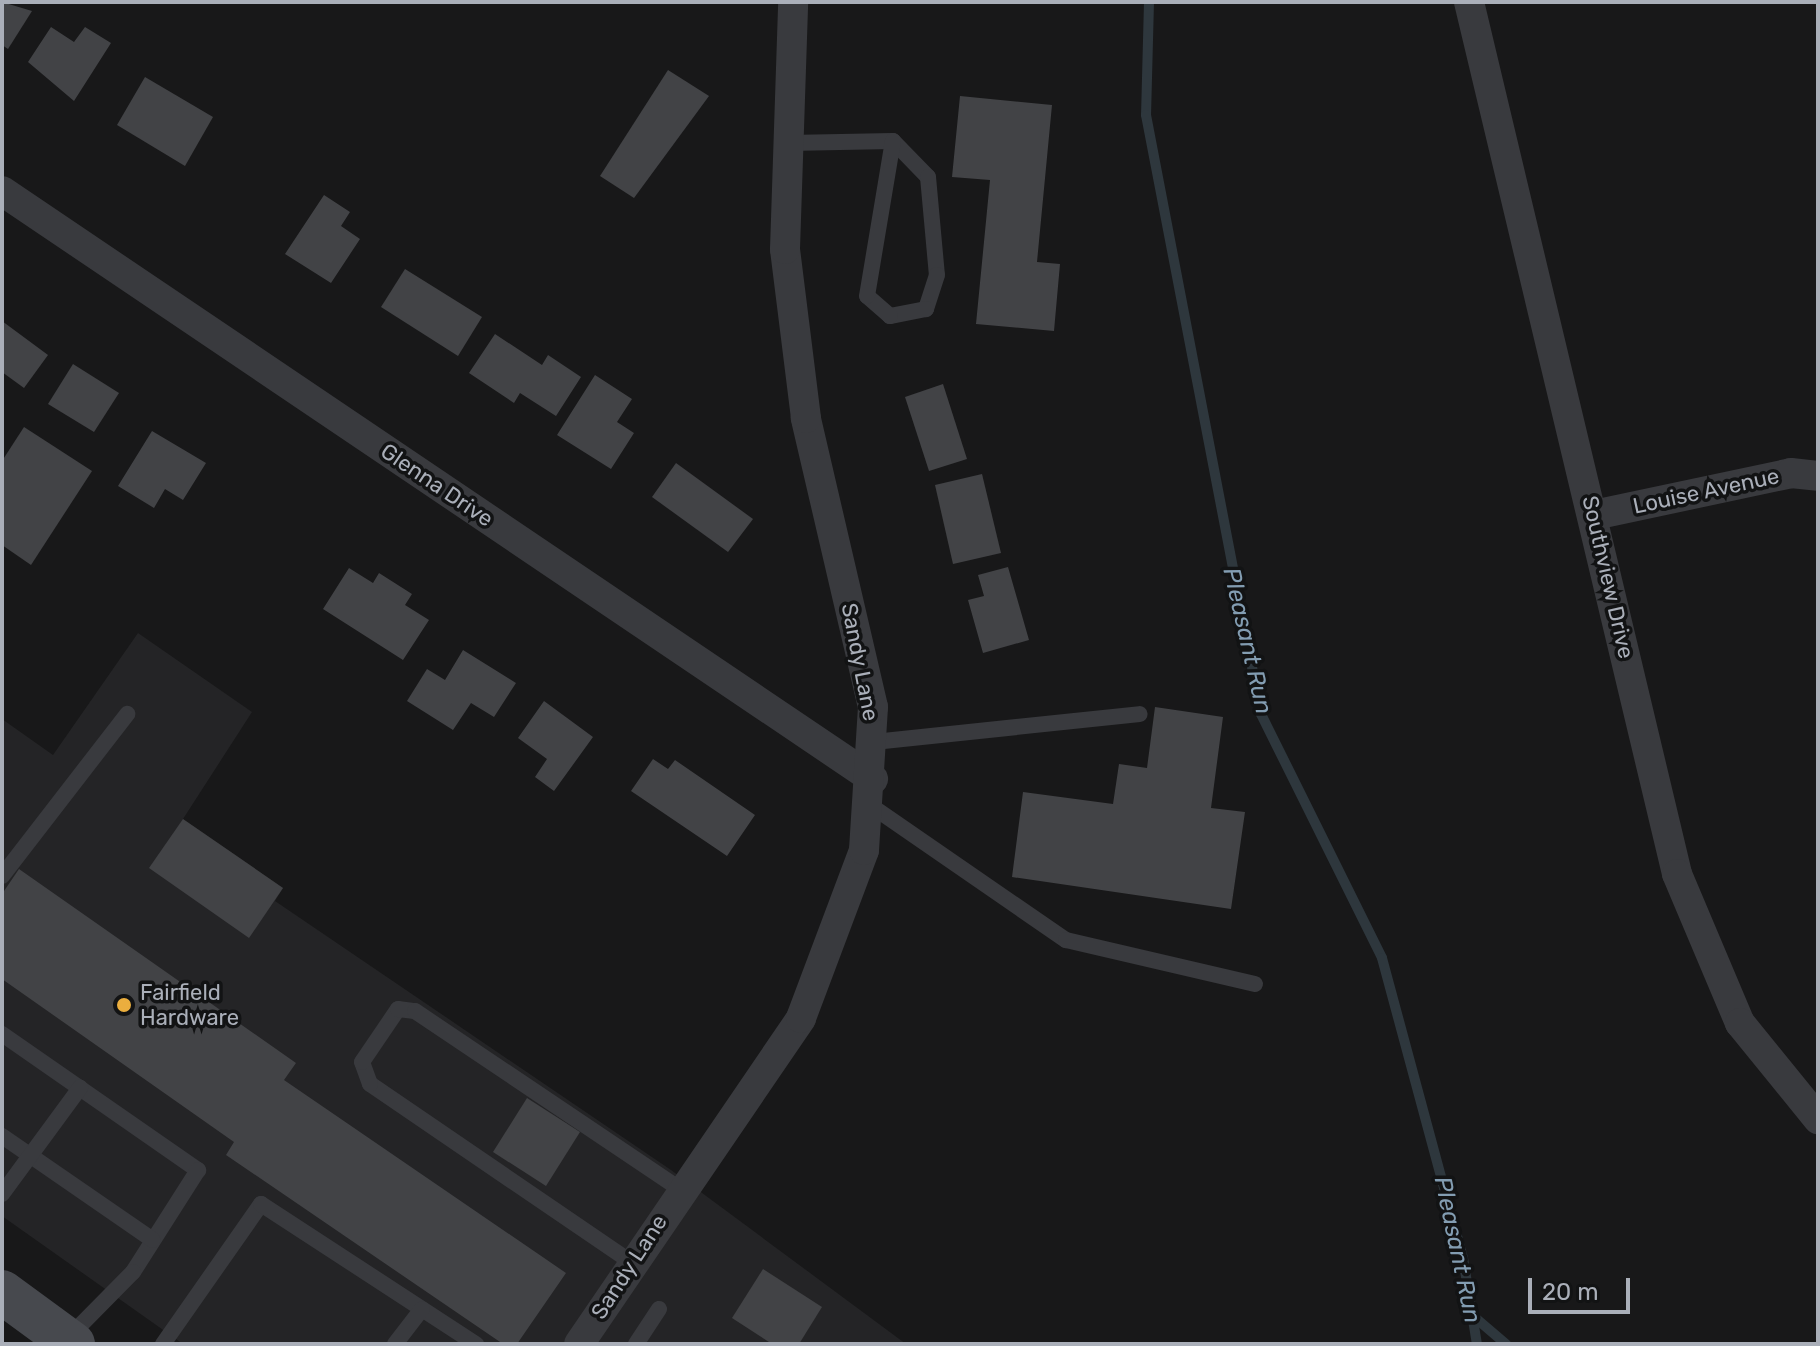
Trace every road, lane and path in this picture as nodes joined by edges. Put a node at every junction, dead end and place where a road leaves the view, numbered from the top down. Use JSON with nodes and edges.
{"nodes":[{"id":1,"x":1469,"y":2,"type":"edge"},
{"id":2,"x":789,"y":4,"type":"edge"},
{"id":3,"x":893,"y":141,"type":"junction"},
{"id":4,"x":788,"y":143,"type":"junction"},
{"id":5,"x":2,"y":191,"type":"edge"},
{"id":6,"x":1818,"y":476,"type":"edge"},
{"id":7,"x":1594,"y":515,"type":"junction"},
{"id":8,"x":127,"y":714,"type":"dead end"},
{"id":9,"x":1140,"y":714,"type":"dead end"},
{"id":10,"x":874,"y":742,"type":"junction"},
{"id":11,"x":871,"y":792,"type":"junction"},
{"id":12,"x":2,"y":876,"type":"edge"},
{"id":13,"x":1255,"y":984,"type":"dead end"},
{"id":14,"x":2,"y":1034,"type":"edge"},
{"id":15,"x":80,"y":1088,"type":"junction"},
{"id":16,"x":1818,"y":1119,"type":"edge"},
{"id":17,"x":2,"y":1136,"type":"edge"},
{"id":18,"x":30,"y":1156,"type":"junction"},
{"id":19,"x":681,"y":1190,"type":"junction"},
{"id":20,"x":2,"y":1194,"type":"edge"},
{"id":21,"x":153,"y":1240,"type":"junction"},
{"id":22,"x":631,"y":1262,"type":"junction"},
{"id":23,"x":2,"y":1292,"type":"edge"},
{"id":24,"x":422,"y":1309,"type":"junction"},
{"id":25,"x":659,"y":1309,"type":"dead end"},
{"id":26,"x":70,"y":1342,"type":"edge"},
{"id":27,"x":163,"y":1344,"type":"edge"},
{"id":28,"x":395,"y":1344,"type":"edge"},
{"id":29,"x":476,"y":1344,"type":"edge"},
{"id":30,"x":579,"y":1344,"type":"edge"},
{"id":31,"x":636,"y":1344,"type":"edge"}],
"edges":[{"from":1,"to":7,"type":"street","name":"Southview Drive"},
{"from":2,"to":4,"type":"street","name":"Sandy Lane"},
{"from":3,"to":3,"type":"lane"},
{"from":3,"to":4,"type":"lane"},
{"from":4,"to":10,"type":"street","name":"Sandy Lane"},
{"from":5,"to":11,"type":"street","name":"Glenna Drive"},
{"from":6,"to":7,"type":"street","name":"Louise Avenue"},
{"from":7,"to":16,"type":"street","name":"Southview Drive"},
{"from":8,"to":12,"type":"lane"},
{"from":9,"to":10,"type":"lane"},
{"from":10,"to":11,"type":"street","name":"Sandy Lane"},
{"from":11,"to":13,"type":"lane"},
{"from":11,"to":19,"type":"street","name":"Sandy Lane"},
{"from":14,"to":15,"type":"lane"},
{"from":15,"to":18,"type":"lane"},
{"from":15,"to":21,"type":"lane"},
{"from":17,"to":18,"type":"lane"},
{"from":18,"to":20,"type":"lane"},
{"from":18,"to":21,"type":"lane"},
{"from":19,"to":22,"type":"street","name":"Sandy Lane"},
{"from":19,"to":22,"type":"lane"},
{"from":21,"to":26,"type":"lane"},
{"from":22,"to":30,"type":"street","name":"Sandy Lane"},
{"from":23,"to":26,"type":"street"},
{"from":24,"to":27,"type":"lane"},
{"from":24,"to":28,"type":"lane"},
{"from":24,"to":29,"type":"lane"},
{"from":25,"to":31,"type":"lane"}]}
